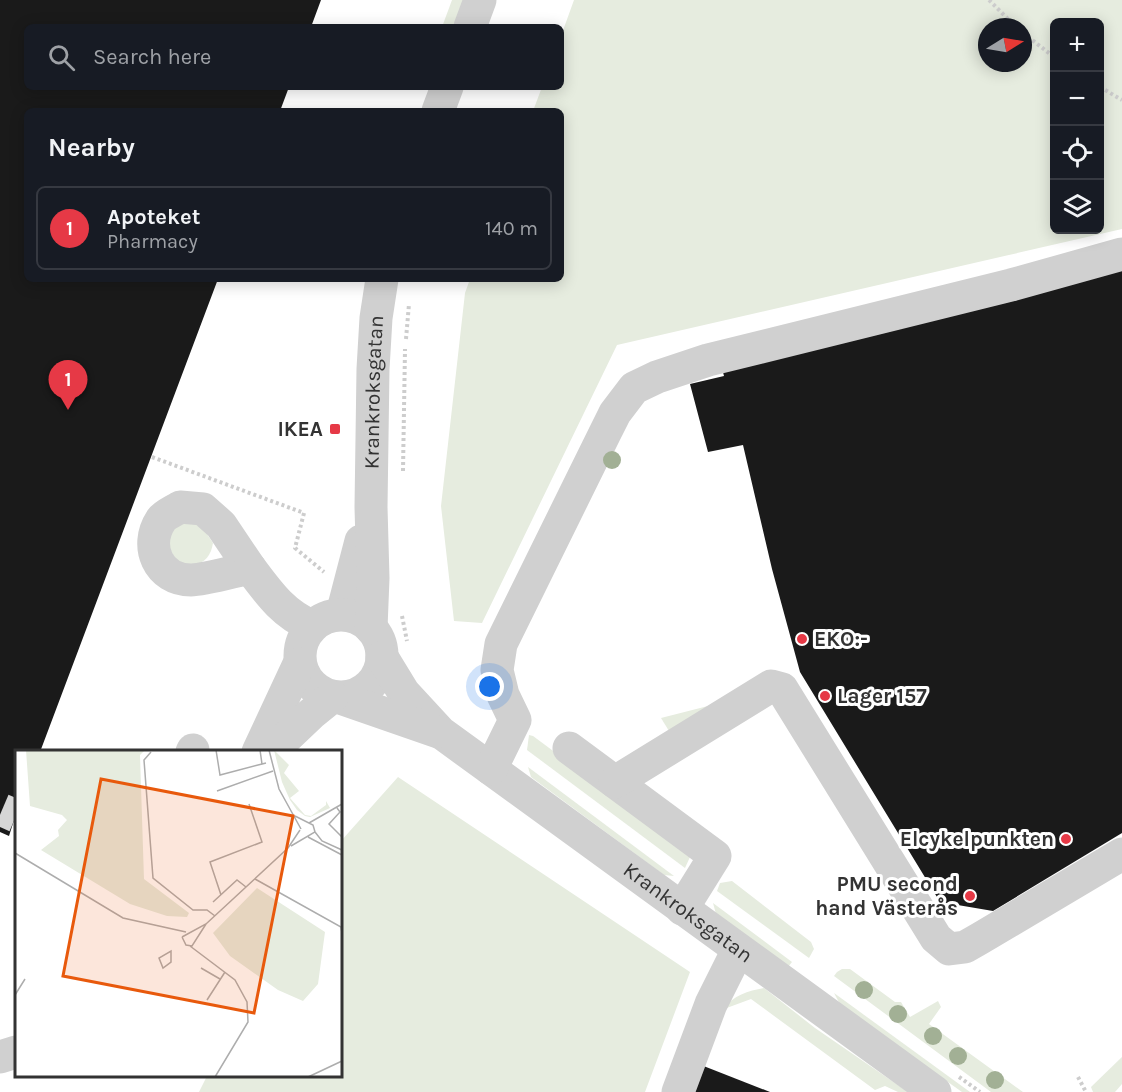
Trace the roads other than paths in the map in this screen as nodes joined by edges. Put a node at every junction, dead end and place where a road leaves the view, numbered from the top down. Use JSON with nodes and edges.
{"nodes":[{"id":1,"x":480,"y":0,"type":"edge"},
{"id":2,"x":471,"y":24,"type":"edge"},
{"id":3,"x":446,"y":90,"type":"edge"},
{"id":4,"x":439,"y":108,"type":"edge"},
{"id":5,"x":1122,"y":254,"type":"edge"},
{"id":6,"x":382,"y":282,"type":"edge"},
{"id":7,"x":371,"y":507,"type":"junction"},
{"id":8,"x":250,"y":567,"type":"dead end"},
{"id":9,"x":342,"y":614,"type":"junction"},
{"id":10,"x":312,"y":626,"type":"junction"},
{"id":11,"x":376,"y":642,"type":"junction"},
{"id":12,"x":299,"y":664,"type":"junction"},
{"id":13,"x":336,"y":698,"type":"junction"},
{"id":14,"x":440,"y":732,"type":"junction"},
{"id":15,"x":569,"y":748,"type":"dead end"},
{"id":16,"x":259,"y":750,"type":"edge"},
{"id":17,"x":273,"y":750,"type":"edge"},
{"id":18,"x":491,"y":769,"type":"junction"},
{"id":19,"x":615,"y":782,"type":"junction"},
{"id":20,"x":1122,"y":854,"type":"edge"},
{"id":21,"x":682,"y":909,"type":"junction"},
{"id":22,"x":738,"y":950,"type":"junction"},
{"id":23,"x":15,"y":1052,"type":"edge"},
{"id":24,"x":0,"y":1057,"type":"edge"},
{"id":25,"x":678,"y":1092,"type":"edge"},
{"id":26,"x":934,"y":1092,"type":"edge"}],
"edges":[{"from":1,"to":2,"type":"street"},
{"from":3,"to":4,"type":"street"},
{"from":5,"to":18,"type":"street"},
{"from":6,"to":7,"type":"street","name":"Krankroksgatan"},
{"from":7,"to":9,"type":"street","name":"Krankroksgatan"},
{"from":7,"to":11,"type":"street","name":"Krankroksgatan"},
{"from":8,"to":10,"type":"street"},
{"from":9,"to":10,"type":"street"},
{"from":9,"to":11,"type":"street"},
{"from":10,"to":12,"type":"street"},
{"from":11,"to":13,"type":"street"},
{"from":11,"to":14,"type":"street","name":"Krankroksgatan"},
{"from":12,"to":13,"type":"street"},
{"from":12,"to":16,"type":"street"},
{"from":13,"to":14,"type":"street","name":"Krankroksgatan"},
{"from":13,"to":17,"type":"street"},
{"from":14,"to":18,"type":"street","name":"Krankroksgatan"},
{"from":15,"to":19,"type":"street"},
{"from":18,"to":21,"type":"street","name":"Krankroksgatan"},
{"from":19,"to":20,"type":"street"},
{"from":19,"to":21,"type":"street"},
{"from":21,"to":22,"type":"street","name":"Krankroksgatan"},
{"from":22,"to":25,"type":"street"},
{"from":22,"to":26,"type":"street","name":"Krankroksgatan"},
{"from":23,"to":24,"type":"street"}]}
